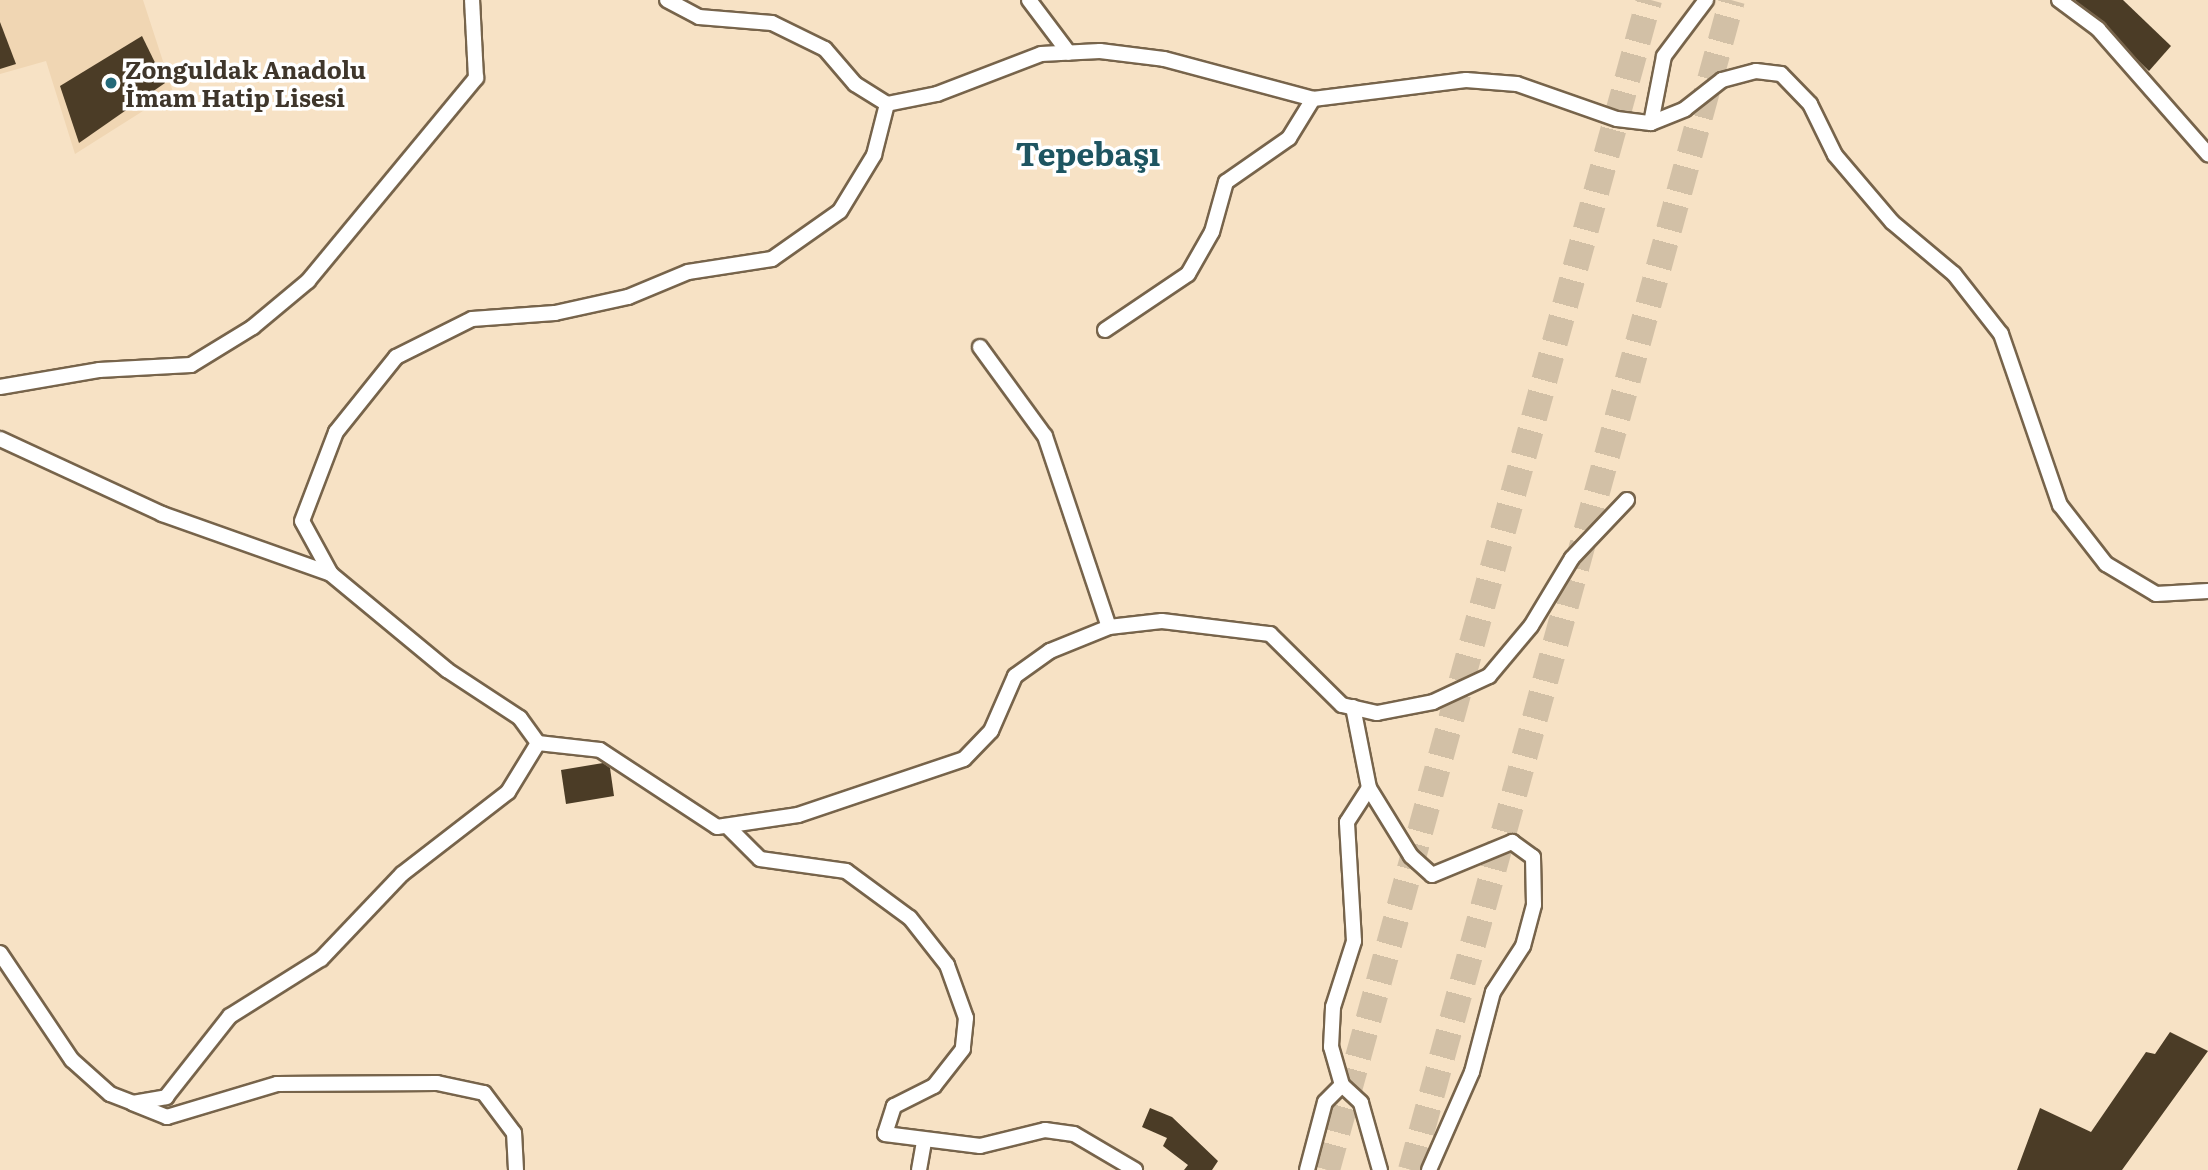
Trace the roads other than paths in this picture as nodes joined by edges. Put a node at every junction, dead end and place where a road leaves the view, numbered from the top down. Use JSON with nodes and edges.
{"nodes":[{"id":1,"x":472,"y":0,"type":"edge"},
{"id":2,"x":667,"y":0,"type":"edge"},
{"id":3,"x":1029,"y":0,"type":"edge"},
{"id":4,"x":1706,"y":0,"type":"edge"},
{"id":5,"x":2059,"y":0,"type":"edge"},
{"id":6,"x":1069,"y":53,"type":"junction"},
{"id":7,"x":1313,"y":99,"type":"junction"},
{"id":8,"x":887,"y":104,"type":"junction"},
{"id":9,"x":1651,"y":123,"type":"junction"},
{"id":10,"x":2208,"y":154,"type":"edge"},
{"id":11,"x":1105,"y":331,"type":"dead end"},
{"id":12,"x":980,"y":347,"type":"dead end"},
{"id":13,"x":0,"y":387,"type":"edge"},
{"id":14,"x":0,"y":439,"type":"edge"},
{"id":15,"x":1627,"y":500,"type":"dead end"},
{"id":16,"x":331,"y":574,"type":"junction"},
{"id":17,"x":2208,"y":591,"type":"edge"},
{"id":18,"x":1109,"y":627,"type":"junction"},
{"id":19,"x":1353,"y":707,"type":"junction"},
{"id":20,"x":537,"y":743,"type":"junction"},
{"id":21,"x":1369,"y":788,"type":"junction"},
{"id":22,"x":728,"y":827,"type":"junction"},
{"id":23,"x":0,"y":953,"type":"edge"},
{"id":24,"x":1342,"y":1086,"type":"junction"},
{"id":25,"x":133,"y":1103,"type":"junction"},
{"id":26,"x":924,"y":1143,"type":"junction"},
{"id":27,"x":516,"y":1170,"type":"edge"},
{"id":28,"x":919,"y":1170,"type":"edge"},
{"id":29,"x":1135,"y":1170,"type":"edge"},
{"id":30,"x":1307,"y":1170,"type":"edge"},
{"id":31,"x":1380,"y":1170,"type":"edge"},
{"id":32,"x":1429,"y":1170,"type":"edge"}],
"edges":[{"from":1,"to":13,"type":"street"},
{"from":2,"to":8,"type":"street"},
{"from":3,"to":6,"type":"street"},
{"from":4,"to":9,"type":"street"},
{"from":5,"to":10,"type":"street"},
{"from":6,"to":7,"type":"street"},
{"from":6,"to":8,"type":"street"},
{"from":7,"to":9,"type":"street"},
{"from":7,"to":11,"type":"street"},
{"from":8,"to":16,"type":"street"},
{"from":9,"to":17,"type":"street"},
{"from":12,"to":18,"type":"street"},
{"from":14,"to":16,"type":"street"},
{"from":15,"to":19,"type":"street"},
{"from":16,"to":20,"type":"street"},
{"from":18,"to":19,"type":"street"},
{"from":18,"to":22,"type":"street"},
{"from":19,"to":21,"type":"street"},
{"from":20,"to":22,"type":"street"},
{"from":20,"to":25,"type":"street"},
{"from":21,"to":24,"type":"street"},
{"from":21,"to":32,"type":"street"},
{"from":22,"to":26,"type":"street"},
{"from":23,"to":25,"type":"street"},
{"from":24,"to":30,"type":"street"},
{"from":24,"to":31,"type":"street"},
{"from":25,"to":27,"type":"street"},
{"from":26,"to":28,"type":"street"},
{"from":26,"to":29,"type":"street"}]}
